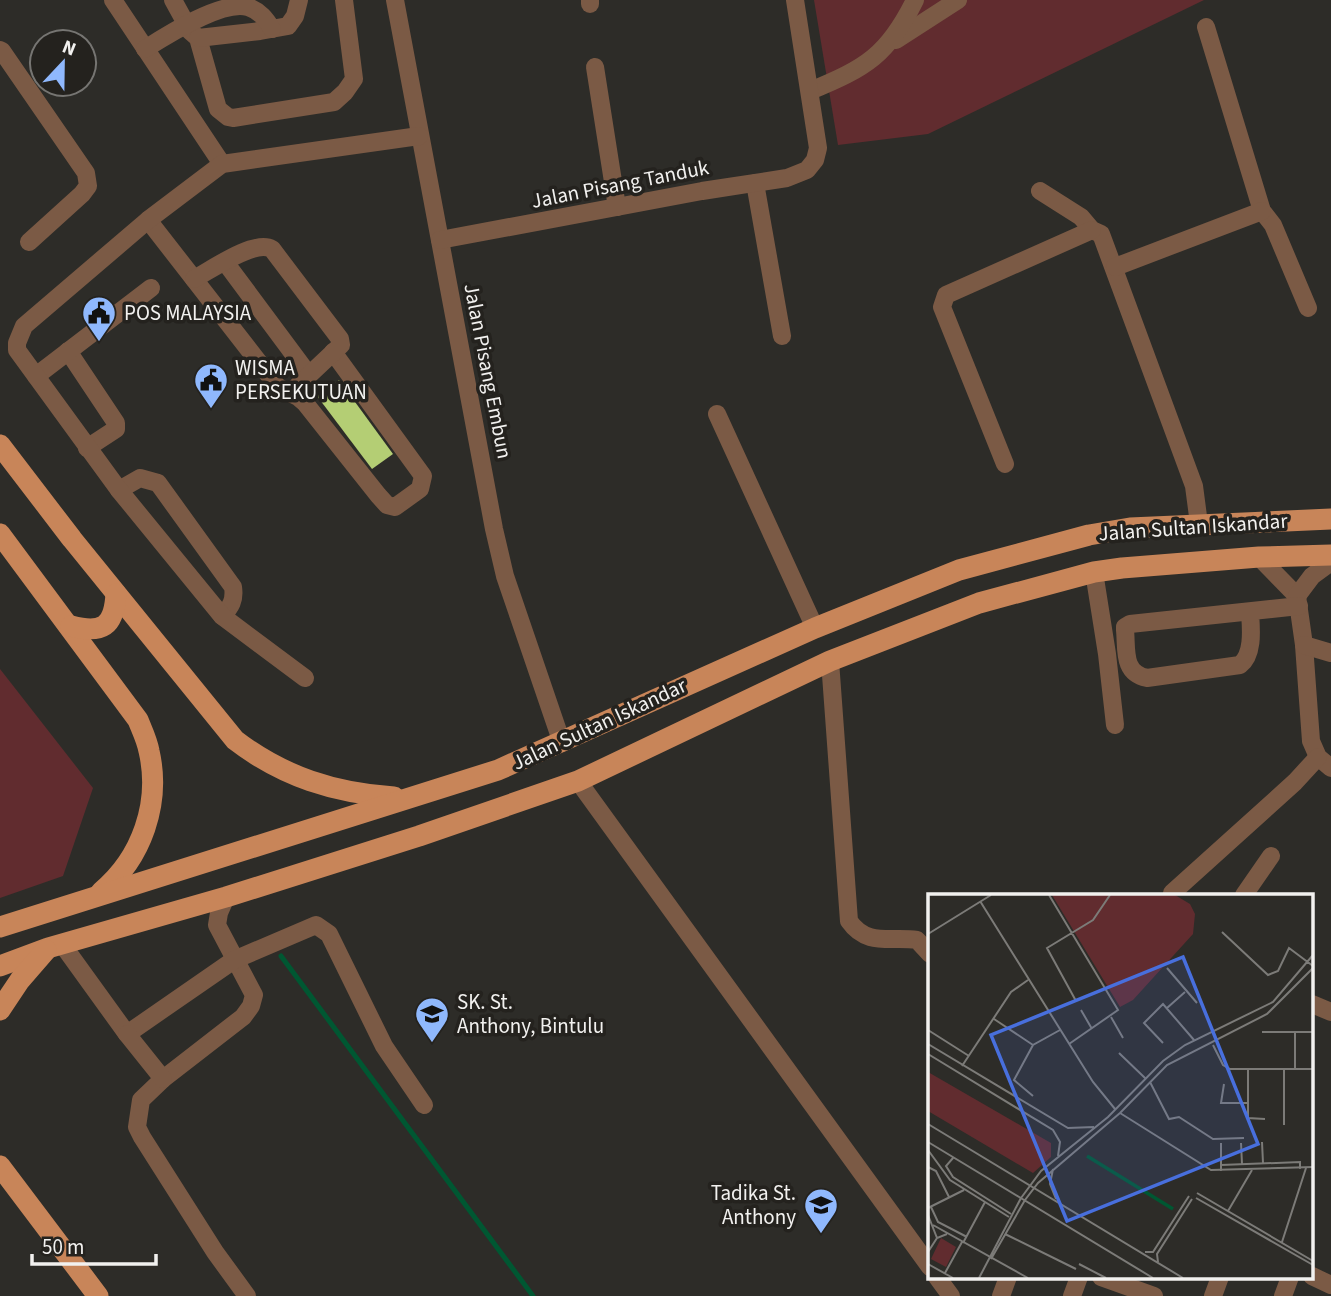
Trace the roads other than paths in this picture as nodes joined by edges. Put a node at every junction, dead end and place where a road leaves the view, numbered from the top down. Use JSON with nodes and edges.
{"nodes":[{"id":1,"x":113,"y":0,"type":"edge"},
{"id":2,"x":173,"y":0,"type":"edge"},
{"id":3,"x":299,"y":0,"type":"edge"},
{"id":4,"x":344,"y":0,"type":"edge"},
{"id":5,"x":395,"y":0,"type":"edge"},
{"id":6,"x":796,"y":0,"type":"edge"},
{"id":7,"x":915,"y":0,"type":"edge"},
{"id":8,"x":958,"y":0,"type":"edge"},
{"id":9,"x":185,"y":23,"type":"junction"},
{"id":10,"x":1206,"y":27,"type":"dead end"},
{"id":11,"x":272,"y":29,"type":"junction"},
{"id":12,"x":198,"y":38,"type":"junction"},
{"id":13,"x":889,"y":45,"type":"junction"},
{"id":14,"x":145,"y":49,"type":"junction"},
{"id":15,"x":0,"y":50,"type":"edge"},
{"id":16,"x":595,"y":67,"type":"dead end"},
{"id":17,"x":810,"y":91,"type":"junction"},
{"id":18,"x":419,"y":136,"type":"junction"},
{"id":19,"x":222,"y":164,"type":"junction"},
{"id":20,"x":755,"y":183,"type":"junction"},
{"id":21,"x":1040,"y":191,"type":"dead end"},
{"id":22,"x":617,"y":207,"type":"junction"},
{"id":23,"x":1262,"y":211,"type":"junction"},
{"id":24,"x":148,"y":220,"type":"junction"},
{"id":25,"x":1092,"y":230,"type":"junction"},
{"id":26,"x":440,"y":240,"type":"junction"},
{"id":27,"x":29,"y":242,"type":"dead end"},
{"id":28,"x":225,"y":262,"type":"junction"},
{"id":29,"x":1115,"y":267,"type":"junction"},
{"id":30,"x":194,"y":279,"type":"junction"},
{"id":31,"x":151,"y":288,"type":"dead end"},
{"id":32,"x":1307,"y":308,"type":"dead end"},
{"id":33,"x":782,"y":336,"type":"dead end"},
{"id":34,"x":68,"y":351,"type":"junction"},
{"id":35,"x":333,"y":352,"type":"junction"},
{"id":36,"x":309,"y":375,"type":"junction"},
{"id":37,"x":36,"y":376,"type":"junction"},
{"id":38,"x":290,"y":393,"type":"junction"},
{"id":39,"x":717,"y":414,"type":"dead end"},
{"id":40,"x":0,"y":445,"type":"edge"},
{"id":41,"x":87,"y":448,"type":"junction"},
{"id":42,"x":1005,"y":464,"type":"dead end"},
{"id":43,"x":119,"y":490,"type":"junction"},
{"id":44,"x":1331,"y":519,"type":"edge"},
{"id":45,"x":1199,"y":524,"type":"junction"},
{"id":46,"x":0,"y":534,"type":"edge"},
{"id":47,"x":1331,"y":555,"type":"edge"},
{"id":48,"x":1259,"y":557,"type":"junction"},
{"id":49,"x":1331,"y":562,"type":"edge"},
{"id":50,"x":1094,"y":572,"type":"junction"},
{"id":51,"x":116,"y":594,"type":"junction"},
{"id":52,"x":1298,"y":601,"type":"junction"},
{"id":53,"x":1100,"y":607,"type":"junction"},
{"id":54,"x":1250,"y":611,"type":"junction"},
{"id":55,"x":222,"y":616,"type":"junction"},
{"id":56,"x":71,"y":626,"type":"junction"},
{"id":57,"x":1125,"y":627,"type":"junction"},
{"id":58,"x":815,"y":628,"type":"junction"},
{"id":59,"x":1304,"y":645,"type":"junction"},
{"id":60,"x":1331,"y":653,"type":"edge"},
{"id":61,"x":830,"y":661,"type":"junction"},
{"id":62,"x":305,"y":678,"type":"dead end"},
{"id":63,"x":1115,"y":725,"type":"dead end"},
{"id":64,"x":562,"y":743,"type":"junction"},
{"id":65,"x":1325,"y":762,"type":"edge"},
{"id":66,"x":578,"y":780,"type":"junction"},
{"id":67,"x":411,"y":798,"type":"junction"},
{"id":68,"x":1271,"y":856,"type":"dead end"},
{"id":69,"x":1172,"y":893,"type":"dead end"},
{"id":70,"x":1245,"y":894,"type":"edge"},
{"id":71,"x":226,"y":897,"type":"junction"},
{"id":72,"x":91,"y":900,"type":"junction"},
{"id":73,"x":0,"y":927,"type":"edge"},
{"id":74,"x":55,"y":946,"type":"junction"},
{"id":75,"x":928,"y":952,"type":"edge"},
{"id":76,"x":234,"y":960,"type":"junction"},
{"id":77,"x":0,"y":966,"type":"edge"},
{"id":78,"x":1314,"y":1005,"type":"edge"},
{"id":79,"x":0,"y":1010,"type":"edge"},
{"id":80,"x":1331,"y":1012,"type":"edge"},
{"id":81,"x":127,"y":1034,"type":"junction"},
{"id":82,"x":163,"y":1079,"type":"junction"},
{"id":83,"x":424,"y":1105,"type":"dead end"},
{"id":84,"x":0,"y":1166,"type":"edge"},
{"id":85,"x":928,"y":1264,"type":"edge"},
{"id":86,"x":1314,"y":1277,"type":"edge"},
{"id":87,"x":938,"y":1278,"type":"edge"},
{"id":88,"x":1008,"y":1278,"type":"edge"},
{"id":89,"x":1079,"y":1278,"type":"edge"},
{"id":90,"x":1104,"y":1278,"type":"edge"},
{"id":91,"x":1220,"y":1278,"type":"edge"},
{"id":92,"x":1290,"y":1278,"type":"edge"},
{"id":93,"x":1331,"y":1285,"type":"edge"},
{"id":94,"x":949,"y":1295,"type":"edge"},
{"id":95,"x":98,"y":1296,"type":"edge"},
{"id":96,"x":247,"y":1296,"type":"edge"},
{"id":97,"x":1002,"y":1296,"type":"edge"},
{"id":98,"x":1072,"y":1296,"type":"edge"},
{"id":99,"x":1154,"y":1296,"type":"edge"},
{"id":100,"x":1213,"y":1296,"type":"edge"},
{"id":101,"x":1283,"y":1296,"type":"edge"}],
"edges":[{"from":1,"to":14,"type":"street"},
{"from":2,"to":9,"type":"street"},
{"from":3,"to":11,"type":"street"},
{"from":4,"to":12,"type":"street"},
{"from":5,"to":18,"type":"street","name":"Jalan Pisang Embun"},
{"from":6,"to":17,"type":"street"},
{"from":7,"to":13,"type":"street"},
{"from":8,"to":13,"type":"street"},
{"from":9,"to":11,"type":"street"},
{"from":9,"to":12,"type":"street"},
{"from":9,"to":14,"type":"street"},
{"from":10,"to":23,"type":"street"},
{"from":11,"to":12,"type":"street"},
{"from":13,"to":17,"type":"street"},
{"from":14,"to":19,"type":"street"},
{"from":15,"to":27,"type":"street"},
{"from":16,"to":22,"type":"street"},
{"from":17,"to":20,"type":"street","name":"Jalan Pisang Tanduk"},
{"from":18,"to":19,"type":"street"},
{"from":18,"to":26,"type":"street","name":"Jalan Pisang Embun"},
{"from":19,"to":24,"type":"street"},
{"from":20,"to":22,"type":"street","name":"Jalan Pisang Tanduk"},
{"from":20,"to":33,"type":"street"},
{"from":21,"to":25,"type":"street"},
{"from":22,"to":26,"type":"street","name":"Jalan Pisang Tanduk"},
{"from":23,"to":29,"type":"street"},
{"from":23,"to":32,"type":"street"},
{"from":24,"to":30,"type":"street"},
{"from":24,"to":37,"type":"street"},
{"from":25,"to":29,"type":"street"},
{"from":25,"to":42,"type":"street"},
{"from":26,"to":64,"type":"street","name":"Jalan Pisang Embun"},
{"from":28,"to":30,"type":"street"},
{"from":28,"to":35,"type":"street"},
{"from":28,"to":36,"type":"street"},
{"from":29,"to":45,"type":"street"},
{"from":30,"to":38,"type":"street"},
{"from":31,"to":34,"type":"street"},
{"from":34,"to":37,"type":"street"},
{"from":34,"to":41,"type":"street"},
{"from":35,"to":36,"type":"street"},
{"from":35,"to":38,"type":"street"},
{"from":36,"to":38,"type":"street"},
{"from":37,"to":41,"type":"street"},
{"from":39,"to":58,"type":"street"},
{"from":40,"to":51,"type":"main road","name":"Jalan Sultan Iskandar"},
{"from":41,"to":43,"type":"street"},
{"from":43,"to":55,"type":"street"},
{"from":43,"to":55,"type":"street"},
{"from":44,"to":45,"type":"main road","name":"Jalan Sultan Iskandar"},
{"from":45,"to":58,"type":"main road","name":"Jalan Sultan Iskandar"},
{"from":46,"to":56,"type":"main road"},
{"from":47,"to":48,"type":"main road","name":"Jalan Sultan Iskandar"},
{"from":48,"to":50,"type":"main road","name":"Jalan Sultan Iskandar"},
{"from":48,"to":52,"type":"street"},
{"from":49,"to":52,"type":"street"},
{"from":50,"to":53,"type":"street"},
{"from":50,"to":61,"type":"main road","name":"Jalan Sultan Iskandar"},
{"from":51,"to":56,"type":"main road"},
{"from":51,"to":67,"type":"main road","name":"Jalan Sultan Iskandar"},
{"from":52,"to":54,"type":"street"},
{"from":52,"to":59,"type":"street"},
{"from":53,"to":57,"type":"street"},
{"from":53,"to":63,"type":"street"},
{"from":54,"to":57,"type":"street"},
{"from":54,"to":57,"type":"street"},
{"from":55,"to":62,"type":"street"},
{"from":56,"to":72,"type":"main road"},
{"from":58,"to":64,"type":"main road","name":"Jalan Sultan Iskandar"},
{"from":59,"to":60,"type":"street"},
{"from":59,"to":65,"type":"street"},
{"from":61,"to":66,"type":"main road","name":"Jalan Sultan Iskandar"},
{"from":61,"to":75,"type":"street"},
{"from":64,"to":67,"type":"main road","name":"Jalan Sultan Iskandar"},
{"from":65,"to":69,"type":"street"},
{"from":66,"to":71,"type":"main road","name":"Jalan Sultan Iskandar"},
{"from":66,"to":85,"type":"street"},
{"from":67,"to":72,"type":"main road"},
{"from":68,"to":70,"type":"street"},
{"from":71,"to":74,"type":"main road","name":"Jalan Sultan Iskandar"},
{"from":71,"to":76,"type":"street"},
{"from":72,"to":73,"type":"main road"},
{"from":74,"to":77,"type":"main road","name":"Jalan Sultan Iskandar"},
{"from":74,"to":79,"type":"main road"},
{"from":74,"to":81,"type":"street"},
{"from":76,"to":81,"type":"street"},
{"from":76,"to":82,"type":"street"},
{"from":76,"to":83,"type":"street"},
{"from":78,"to":80,"type":"street"},
{"from":81,"to":82,"type":"street"},
{"from":82,"to":96,"type":"street"},
{"from":84,"to":95,"type":"main road"},
{"from":86,"to":93,"type":"street"},
{"from":87,"to":94,"type":"street"},
{"from":88,"to":97,"type":"street"},
{"from":89,"to":98,"type":"street"},
{"from":90,"to":99,"type":"street"},
{"from":91,"to":100,"type":"street"},
{"from":92,"to":101,"type":"street"}]}
